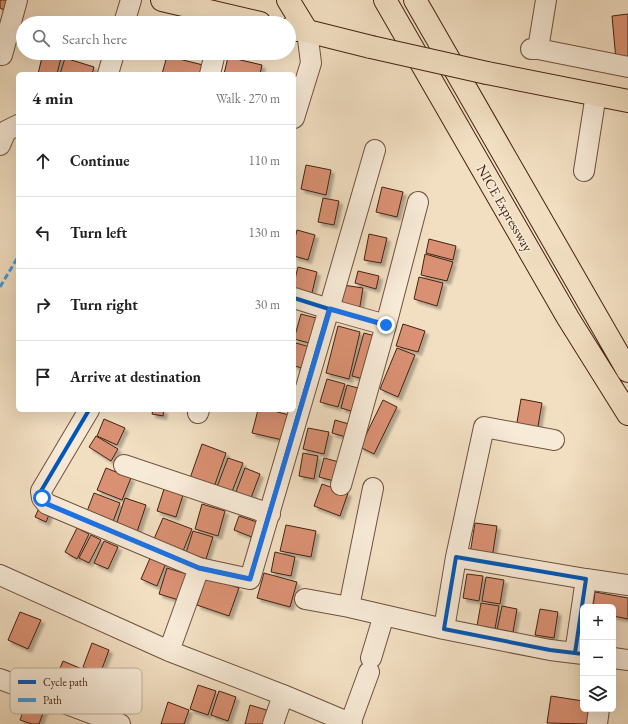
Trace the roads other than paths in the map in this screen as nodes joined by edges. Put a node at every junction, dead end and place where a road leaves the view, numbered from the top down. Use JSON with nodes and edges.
{"nodes":[{"id":1,"x":17,"y":0,"type":"edge"},
{"id":2,"x":131,"y":0,"type":"edge"},
{"id":3,"x":162,"y":0,"type":"edge"},
{"id":4,"x":288,"y":0,"type":"edge"},
{"id":5,"x":385,"y":0,"type":"edge"},
{"id":6,"x":415,"y":0,"type":"edge"},
{"id":7,"x":546,"y":0,"type":"edge"},
{"id":8,"x":126,"y":16,"type":"edge"},
{"id":9,"x":215,"y":16,"type":"edge"},
{"id":10,"x":293,"y":16,"type":"edge"},
{"id":11,"x":298,"y":30,"type":"edge"},
{"id":12,"x":2,"y":55,"type":"dead end"},
{"id":13,"x":112,"y":60,"type":"edge"},
{"id":14,"x":213,"y":60,"type":"edge"},
{"id":15,"x":628,"y":67,"type":"edge"},
{"id":16,"x":109,"y":72,"type":"edge"},
{"id":17,"x":210,"y":72,"type":"edge"},
{"id":18,"x":596,"y":94,"type":"junction"},
{"id":19,"x":628,"y":101,"type":"edge"},
{"id":20,"x":296,"y":112,"type":"edge"},
{"id":21,"x":16,"y":126,"type":"edge"},
{"id":22,"x":0,"y":145,"type":"edge"},
{"id":23,"x":375,"y":150,"type":"dead end"},
{"id":24,"x":584,"y":171,"type":"dead end"},
{"id":25,"x":418,"y":202,"type":"dead end"},
{"id":26,"x":296,"y":299,"type":"edge"},
{"id":27,"x":330,"y":309,"type":"junction"},
{"id":28,"x":386,"y":325,"type":"junction"},
{"id":29,"x":628,"y":371,"type":"edge"},
{"id":30,"x":88,"y":412,"type":"edge"},
{"id":31,"x":628,"y":414,"type":"edge"},
{"id":32,"x":554,"y":440,"type":"dead end"},
{"id":33,"x":124,"y":465,"type":"dead end"},
{"id":34,"x":341,"y":485,"type":"dead end"},
{"id":35,"x":373,"y":488,"type":"dead end"},
{"id":36,"x":270,"y":514,"type":"junction"},
{"id":37,"x":456,"y":557,"type":"junction"},
{"id":38,"x":199,"y":568,"type":"junction"},
{"id":39,"x":0,"y":575,"type":"edge"},
{"id":40,"x":586,"y":579,"type":"junction"},
{"id":41,"x":628,"y":585,"type":"edge"},
{"id":42,"x":305,"y":599,"type":"dead end"},
{"id":43,"x":349,"y":607,"type":"junction"},
{"id":44,"x":384,"y":615,"type":"junction"},
{"id":45,"x":444,"y":629,"type":"junction"},
{"id":46,"x":169,"y":651,"type":"junction"},
{"id":47,"x":579,"y":654,"type":"edge"},
{"id":48,"x":616,"y":658,"type":"edge"},
{"id":49,"x":628,"y":660,"type":"edge"},
{"id":50,"x":0,"y":679,"type":"edge"},
{"id":51,"x":10,"y":683,"type":"edge"},
{"id":52,"x":283,"y":694,"type":"junction"},
{"id":53,"x":599,"y":712,"type":"edge"},
{"id":54,"x":93,"y":714,"type":"edge"},
{"id":55,"x":120,"y":724,"type":"edge"},
{"id":56,"x":273,"y":724,"type":"edge"},
{"id":57,"x":351,"y":724,"type":"edge"},
{"id":58,"x":597,"y":724,"type":"edge"}],
"edges":[{"from":1,"to":12,"type":"street"},
{"from":2,"to":8,"type":"street"},
{"from":3,"to":9,"type":"main road"},
{"from":4,"to":10,"type":"main road"},
{"from":5,"to":31,"type":"main road","name":"NICE Expressway"},
{"from":6,"to":29,"type":"main road","name":"NICE Expressway"},
{"from":7,"to":15,"type":"street"},
{"from":11,"to":18,"type":"main road","bridge":true},
{"from":11,"to":20,"type":"street"},
{"from":13,"to":16,"type":"street"},
{"from":14,"to":17,"type":"street"},
{"from":18,"to":19,"type":"main road"},
{"from":18,"to":24,"type":"street"},
{"from":21,"to":22,"type":"street"},
{"from":23,"to":27,"type":"street"},
{"from":25,"to":28,"type":"street"},
{"from":26,"to":27,"type":"street"},
{"from":27,"to":28,"type":"street"},
{"from":27,"to":36,"type":"street"},
{"from":28,"to":34,"type":"street"},
{"from":30,"to":38,"type":"street"},
{"from":32,"to":37,"type":"street"},
{"from":33,"to":36,"type":"street"},
{"from":35,"to":43,"type":"street"},
{"from":36,"to":38,"type":"street"},
{"from":37,"to":40,"type":"street"},
{"from":37,"to":45,"type":"street"},
{"from":38,"to":46,"type":"street"},
{"from":39,"to":46,"type":"street"},
{"from":40,"to":41,"type":"street"},
{"from":40,"to":47,"type":"street"},
{"from":42,"to":43,"type":"street"},
{"from":43,"to":44,"type":"street"},
{"from":44,"to":45,"type":"street"},
{"from":44,"to":57,"type":"street"},
{"from":45,"to":47,"type":"street"},
{"from":46,"to":52,"type":"street"},
{"from":48,"to":49,"type":"street"},
{"from":50,"to":51,"type":"street"},
{"from":52,"to":56,"type":"street"},
{"from":52,"to":57,"type":"street"},
{"from":53,"to":58,"type":"street"},
{"from":54,"to":55,"type":"street"}]}
